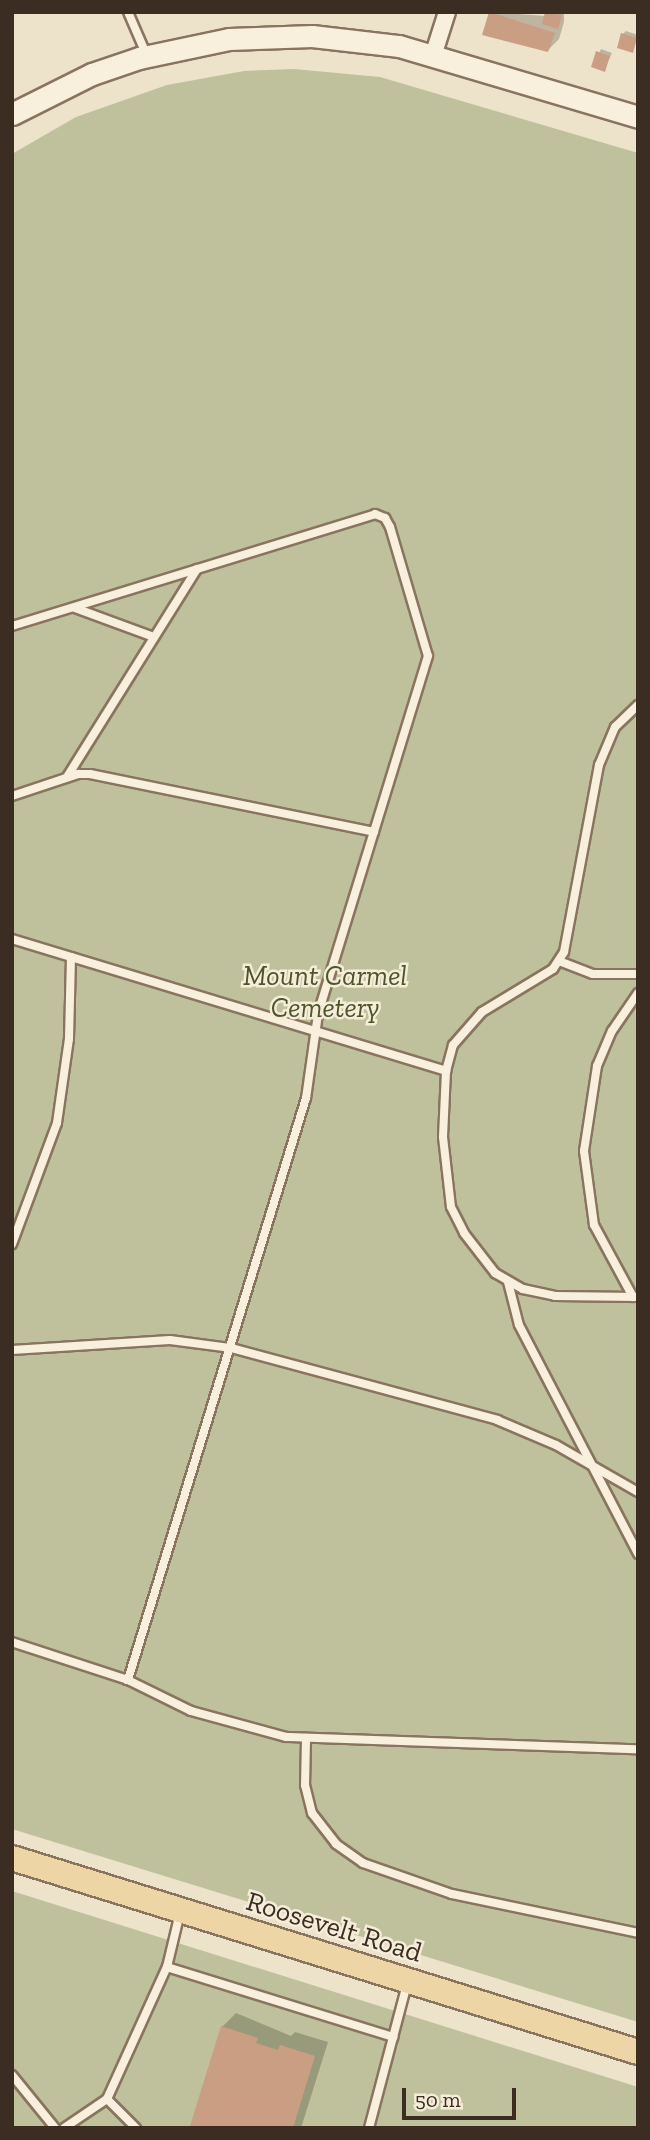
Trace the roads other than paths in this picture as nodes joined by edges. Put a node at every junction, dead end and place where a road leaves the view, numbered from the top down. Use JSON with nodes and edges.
{"nodes":[{"id":1,"x":128,"y":12,"type":"edge"},
{"id":2,"x":447,"y":12,"type":"edge"},
{"id":3,"x":147,"y":56,"type":"junction"},
{"id":4,"x":433,"y":56,"type":"junction"},
{"id":5,"x":12,"y":114,"type":"edge"},
{"id":6,"x":638,"y":117,"type":"edge"},
{"id":7,"x":197,"y":569,"type":"junction"},
{"id":8,"x":74,"y":607,"type":"junction"},
{"id":9,"x":12,"y":626,"type":"edge"},
{"id":10,"x":154,"y":637,"type":"junction"},
{"id":11,"x":638,"y":705,"type":"edge"},
{"id":12,"x":67,"y":777,"type":"junction"},
{"id":13,"x":12,"y":796,"type":"edge"},
{"id":14,"x":373,"y":832,"type":"junction"},
{"id":15,"x":12,"y":939,"type":"edge"},
{"id":16,"x":71,"y":957,"type":"junction"},
{"id":17,"x":559,"y":961,"type":"junction"},
{"id":18,"x":638,"y":974,"type":"edge"},
{"id":19,"x":638,"y":993,"type":"edge"},
{"id":20,"x":316,"y":1032,"type":"junction"},
{"id":21,"x":446,"y":1072,"type":"junction"},
{"id":22,"x":12,"y":1244,"type":"edge"},
{"id":23,"x":508,"y":1282,"type":"junction"},
{"id":24,"x":636,"y":1297,"type":"edge"},
{"id":25,"x":231,"y":1348,"type":"junction"},
{"id":26,"x":12,"y":1350,"type":"edge"},
{"id":27,"x":594,"y":1468,"type":"junction"},
{"id":28,"x":638,"y":1492,"type":"edge"},
{"id":29,"x":638,"y":1554,"type":"edge"},
{"id":30,"x":12,"y":1642,"type":"edge"},
{"id":31,"x":128,"y":1680,"type":"junction"},
{"id":32,"x":306,"y":1740,"type":"junction"},
{"id":33,"x":638,"y":1749,"type":"edge"},
{"id":34,"x":12,"y":1858,"type":"edge"},
{"id":35,"x":180,"y":1910,"type":"junction"},
{"id":36,"x":638,"y":1933,"type":"edge"},
{"id":37,"x":167,"y":1967,"type":"junction"},
{"id":38,"x":408,"y":1982,"type":"junction"},
{"id":39,"x":393,"y":2037,"type":"junction"},
{"id":40,"x":638,"y":2052,"type":"edge"},
{"id":41,"x":12,"y":2075,"type":"edge"},
{"id":42,"x":107,"y":2099,"type":"junction"},
{"id":43,"x":55,"y":2128,"type":"edge"},
{"id":44,"x":64,"y":2128,"type":"edge"},
{"id":45,"x":136,"y":2128,"type":"edge"},
{"id":46,"x":369,"y":2128,"type":"edge"}],
"edges":[{"from":1,"to":3,"type":"lane"},
{"from":2,"to":4,"type":"street"},
{"from":3,"to":4,"type":"main road"},
{"from":3,"to":5,"type":"main road"},
{"from":4,"to":6,"type":"main road"},
{"from":7,"to":8,"type":"lane"},
{"from":7,"to":10,"type":"lane"},
{"from":7,"to":14,"type":"lane"},
{"from":8,"to":9,"type":"lane"},
{"from":8,"to":10,"type":"lane"},
{"from":10,"to":12,"type":"lane"},
{"from":11,"to":17,"type":"lane"},
{"from":12,"to":13,"type":"lane"},
{"from":12,"to":14,"type":"lane"},
{"from":14,"to":20,"type":"lane"},
{"from":15,"to":16,"type":"lane"},
{"from":16,"to":20,"type":"lane"},
{"from":16,"to":22,"type":"lane"},
{"from":17,"to":18,"type":"lane"},
{"from":17,"to":21,"type":"lane"},
{"from":19,"to":24,"type":"lane"},
{"from":20,"to":21,"type":"lane"},
{"from":20,"to":25,"type":"lane"},
{"from":21,"to":23,"type":"lane"},
{"from":23,"to":24,"type":"lane"},
{"from":23,"to":27,"type":"lane"},
{"from":25,"to":26,"type":"lane"},
{"from":25,"to":27,"type":"lane"},
{"from":25,"to":31,"type":"lane"},
{"from":27,"to":28,"type":"lane"},
{"from":27,"to":29,"type":"lane"},
{"from":30,"to":31,"type":"lane"},
{"from":31,"to":32,"type":"lane"},
{"from":32,"to":33,"type":"lane"},
{"from":32,"to":36,"type":"lane"},
{"from":34,"to":35,"type":"main road","name":"Roosevelt Road"},
{"from":35,"to":37,"type":"lane"},
{"from":35,"to":38,"type":"main road","name":"Roosevelt Road"},
{"from":37,"to":39,"type":"lane"},
{"from":37,"to":42,"type":"lane"},
{"from":38,"to":39,"type":"lane"},
{"from":38,"to":40,"type":"main road","name":"Roosevelt Road"},
{"from":39,"to":46,"type":"lane"},
{"from":41,"to":43,"type":"lane"},
{"from":42,"to":44,"type":"lane"},
{"from":42,"to":45,"type":"lane"}]}
